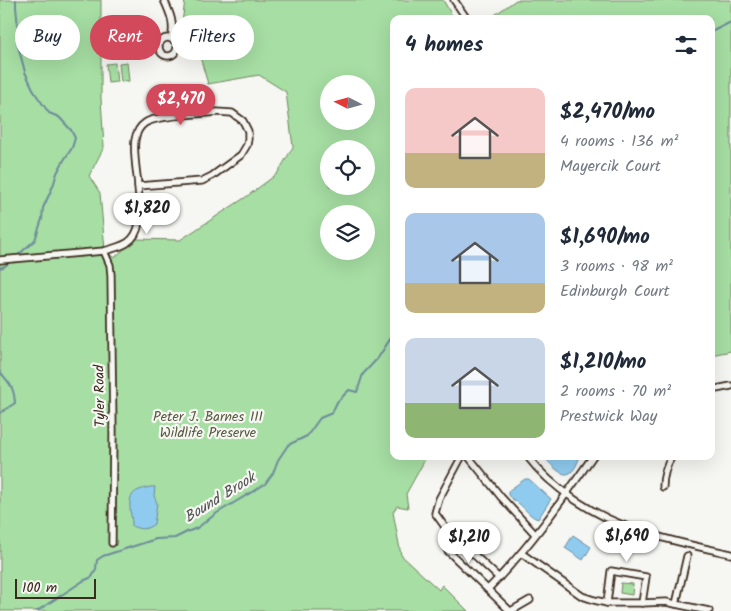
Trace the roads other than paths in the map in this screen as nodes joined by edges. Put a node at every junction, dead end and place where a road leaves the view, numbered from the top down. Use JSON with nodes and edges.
{"nodes":[{"id":1,"x":164,"y":0,"type":"edge"},
{"id":2,"x":454,"y":0,"type":"edge"},
{"id":3,"x":464,"y":15,"type":"edge"},
{"id":4,"x":171,"y":17,"type":"edge"},
{"id":5,"x":138,"y":186,"type":"junction"},
{"id":6,"x":104,"y":251,"type":"junction"},
{"id":7,"x":0,"y":260,"type":"edge"},
{"id":8,"x":731,"y":386,"type":"edge"},
{"id":9,"x":715,"y":389,"type":"edge"},
{"id":10,"x":460,"y":460,"type":"edge"},
{"id":11,"x":471,"y":460,"type":"edge"},
{"id":12,"x":531,"y":460,"type":"edge"},
{"id":13,"x":590,"y":460,"type":"edge"},
{"id":14,"x":670,"y":460,"type":"edge"},
{"id":15,"x":662,"y":487,"type":"dead end"},
{"id":16,"x":567,"y":494,"type":"junction"},
{"id":17,"x":535,"y":534,"type":"junction"},
{"id":18,"x":453,"y":535,"type":"junction"},
{"id":19,"x":112,"y":542,"type":"dead end"},
{"id":20,"x":521,"y":553,"type":"junction"},
{"id":21,"x":731,"y":554,"type":"edge"},
{"id":22,"x":687,"y":556,"type":"dead end"},
{"id":23,"x":499,"y":578,"type":"junction"},
{"id":24,"x":488,"y":589,"type":"junction"},
{"id":25,"x":530,"y":600,"type":"dead end"},
{"id":26,"x":607,"y":603,"type":"junction"},
{"id":27,"x":642,"y":603,"type":"junction"},
{"id":28,"x":676,"y":604,"type":"junction"},
{"id":29,"x":511,"y":611,"type":"edge"},
{"id":30,"x":709,"y":611,"type":"edge"}],
"edges":[{"from":1,"to":4,"type":"street"},
{"from":2,"to":3,"type":"street"},
{"from":5,"to":5,"type":"street"},
{"from":5,"to":6,"type":"street"},
{"from":6,"to":7,"type":"street"},
{"from":6,"to":19,"type":"street","name":"Tyler Road"},
{"from":8,"to":9,"type":"street"},
{"from":10,"to":18,"type":"street"},
{"from":11,"to":17,"type":"street"},
{"from":12,"to":16,"type":"street"},
{"from":13,"to":16,"type":"street"},
{"from":14,"to":15,"type":"street"},
{"from":16,"to":17,"type":"street"},
{"from":16,"to":21,"type":"street"},
{"from":17,"to":20,"type":"street"},
{"from":18,"to":23,"type":"street"},
{"from":18,"to":24,"type":"street"},
{"from":20,"to":23,"type":"street"},
{"from":20,"to":26,"type":"street"},
{"from":22,"to":28,"type":"street"},
{"from":23,"to":24,"type":"street"},
{"from":24,"to":29,"type":"street"},
{"from":25,"to":29,"type":"street"},
{"from":26,"to":27,"type":"street"},
{"from":26,"to":27,"type":"street"},
{"from":27,"to":28,"type":"street"},
{"from":28,"to":30,"type":"street"}]}
